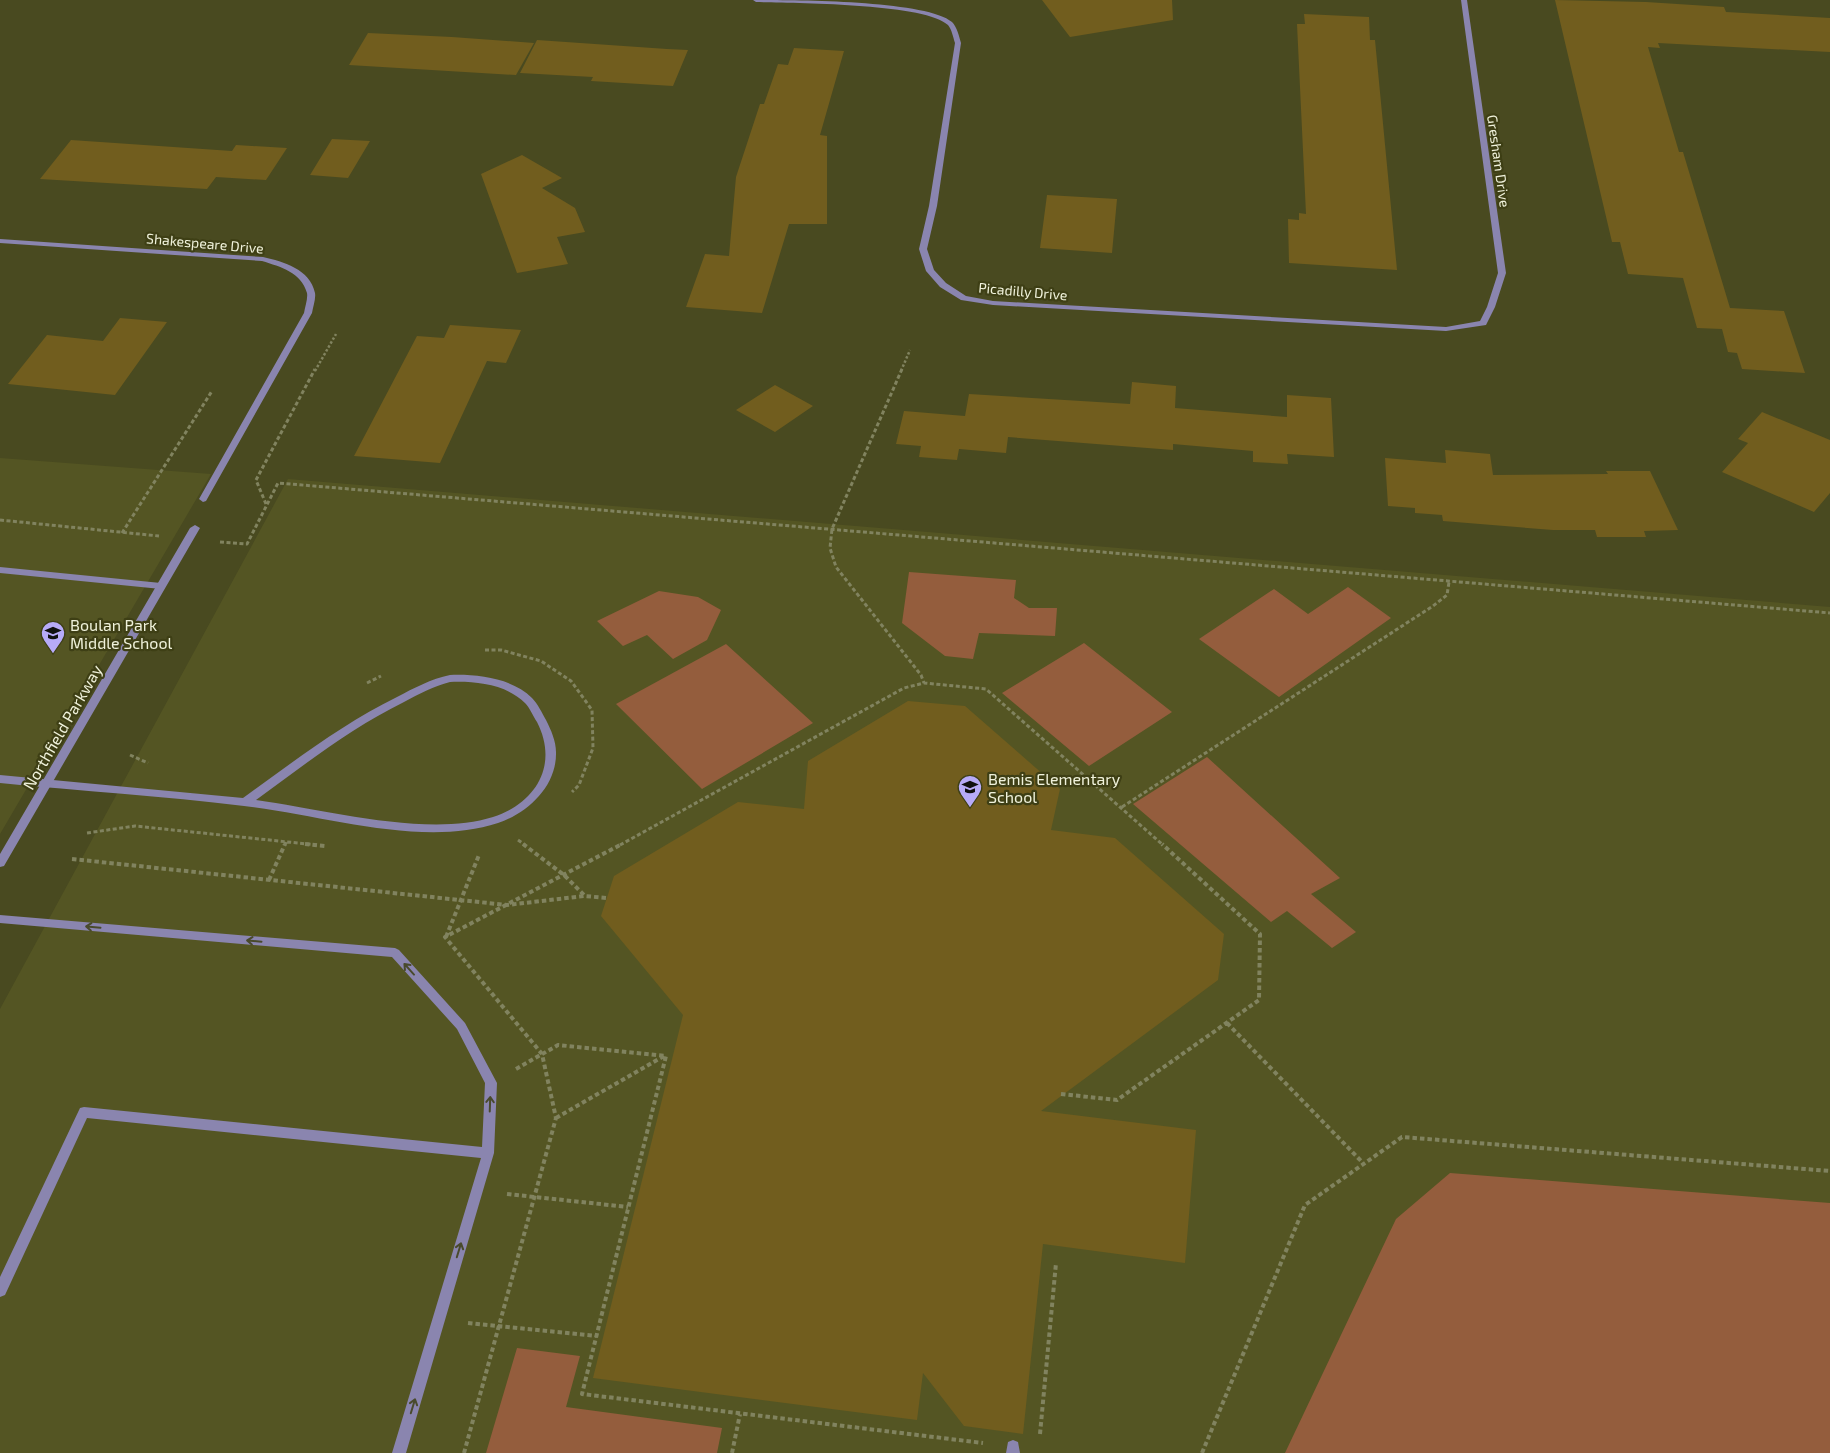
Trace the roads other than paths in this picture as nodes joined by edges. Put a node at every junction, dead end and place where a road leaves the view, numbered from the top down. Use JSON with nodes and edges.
{"nodes":[{"id":1,"x":756,"y":0,"type":"edge"},
{"id":2,"x":1464,"y":0,"type":"edge"},
{"id":3,"x":0,"y":241,"type":"edge"},
{"id":4,"x":1483,"y":323,"type":"joint"},
{"id":5,"x":203,"y":499,"type":"dead end"},
{"id":6,"x":195,"y":528,"type":"dead end"},
{"id":7,"x":0,"y":570,"type":"edge"},
{"id":8,"x":161,"y":586,"type":"junction"},
{"id":9,"x":0,"y":779,"type":"edge"},
{"id":10,"x":46,"y":784,"type":"junction"},
{"id":11,"x":245,"y":802,"type":"junction"},
{"id":12,"x":0,"y":863,"type":"edge"},
{"id":13,"x":0,"y":918,"type":"edge"},
{"id":14,"x":488,"y":1153,"type":"junction"},
{"id":15,"x":0,"y":1291,"type":"edge"},
{"id":16,"x":399,"y":1453,"type":"edge"}],
"edges":[{"from":1,"to":4,"type":"street","name":"Picadilly Drive"},
{"from":2,"to":4,"type":"street","name":"Gresham Drive"},
{"from":3,"to":5,"type":"street","name":"Shakespeare Drive"},
{"from":6,"to":8,"type":"street","name":"Northfield Parkway"},
{"from":7,"to":8,"type":"street"},
{"from":8,"to":10,"type":"street","name":"Northfield Parkway"},
{"from":9,"to":10,"type":"street"},
{"from":10,"to":11,"type":"street"},
{"from":10,"to":12,"type":"street","name":"Northfield Parkway"},
{"from":11,"to":11,"type":"street"},
{"from":14,"to":13,"type":"street","one_way":true},
{"from":14,"to":15,"type":"street"},
{"from":16,"to":14,"type":"street","one_way":true}]}
